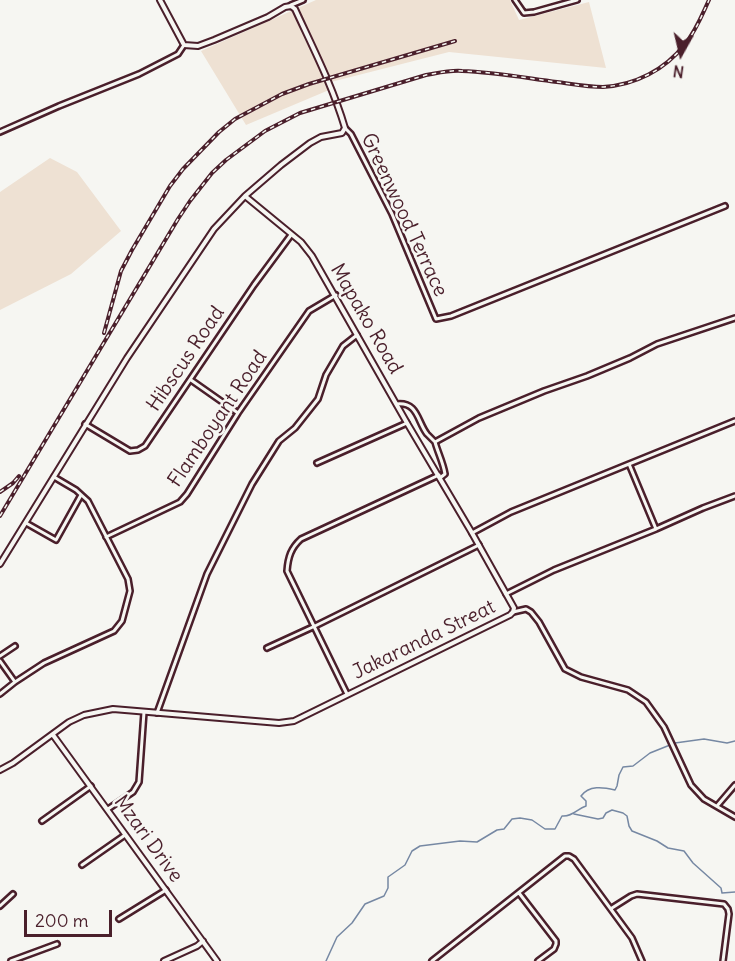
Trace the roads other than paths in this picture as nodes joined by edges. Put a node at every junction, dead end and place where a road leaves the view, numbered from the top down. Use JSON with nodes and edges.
{"nodes":[{"id":1,"x":160,"y":0,"type":"edge"},
{"id":2,"x":303,"y":0,"type":"edge"},
{"id":3,"x":515,"y":0,"type":"edge"},
{"id":4,"x":577,"y":0,"type":"edge"},
{"id":5,"x":291,"y":6,"type":"junction"},
{"id":6,"x":184,"y":45,"type":"junction"},
{"id":7,"x":345,"y":128,"type":"junction"},
{"id":8,"x":0,"y":132,"type":"edge"},
{"id":9,"x":245,"y":196,"type":"junction"},
{"id":10,"x":725,"y":206,"type":"dead end"},
{"id":11,"x":291,"y":235,"type":"junction"},
{"id":12,"x":336,"y":295,"type":"junction"},
{"id":13,"x":735,"y":318,"type":"edge"},
{"id":14,"x":358,"y":334,"type":"junction"},
{"id":15,"x":191,"y":380,"type":"junction"},
{"id":16,"x":397,"y":404,"type":"junction"},
{"id":17,"x":238,"y":413,"type":"junction"},
{"id":18,"x":735,"y":421,"type":"edge"},
{"id":19,"x":407,"y":423,"type":"junction"},
{"id":20,"x":86,"y":424,"type":"junction"},
{"id":21,"x":435,"y":442,"type":"junction"},
{"id":22,"x":317,"y":463,"type":"dead end"},
{"id":23,"x":629,"y":464,"type":"junction"},
{"id":24,"x":54,"y":477,"type":"junction"},
{"id":25,"x":440,"y":477,"type":"junction"},
{"id":26,"x":81,"y":495,"type":"junction"},
{"id":27,"x":735,"y":496,"type":"edge"},
{"id":28,"x":26,"y":523,"type":"junction"},
{"id":29,"x":656,"y":529,"type":"junction"},
{"id":30,"x":472,"y":533,"type":"junction"},
{"id":31,"x":106,"y":537,"type":"junction"},
{"id":32,"x":479,"y":545,"type":"junction"},
{"id":33,"x":0,"y":564,"type":"edge"},
{"id":34,"x":506,"y":594,"type":"junction"},
{"id":35,"x":513,"y":612,"type":"junction"},
{"id":36,"x":315,"y":626,"type":"junction"},
{"id":37,"x":15,"y":646,"type":"dead end"},
{"id":38,"x":267,"y":648,"type":"dead end"},
{"id":39,"x":0,"y":656,"type":"edge"},
{"id":40,"x":0,"y":661,"type":"edge"},
{"id":41,"x":15,"y":682,"type":"junction"},
{"id":42,"x":0,"y":694,"type":"edge"},
{"id":43,"x":347,"y":694,"type":"junction"},
{"id":44,"x":144,"y":711,"type":"junction"},
{"id":45,"x":157,"y":713,"type":"junction"},
{"id":46,"x":53,"y":735,"type":"junction"},
{"id":47,"x":0,"y":770,"type":"edge"},
{"id":48,"x":735,"y":785,"type":"edge"},
{"id":49,"x":91,"y":786,"type":"junction"},
{"id":50,"x":717,"y":807,"type":"junction"},
{"id":51,"x":108,"y":809,"type":"junction"},
{"id":52,"x":735,"y":817,"type":"edge"},
{"id":53,"x":42,"y":821,"type":"dead end"},
{"id":54,"x":126,"y":835,"type":"junction"},
{"id":55,"x":82,"y":865,"type":"dead end"},
{"id":56,"x":166,"y":890,"type":"junction"},
{"id":57,"x":519,"y":893,"type":"junction"},
{"id":58,"x":14,"y":894,"type":"dead end"},
{"id":59,"x":0,"y":906,"type":"edge"},
{"id":60,"x":611,"y":908,"type":"junction"},
{"id":61,"x":119,"y":919,"type":"dead end"},
{"id":62,"x":203,"y":941,"type":"junction"},
{"id":63,"x":57,"y":944,"type":"dead end"},
{"id":64,"x":11,"y":961,"type":"edge"},
{"id":65,"x":164,"y":961,"type":"edge"},
{"id":66,"x":217,"y":961,"type":"edge"},
{"id":67,"x":432,"y":961,"type":"edge"},
{"id":68,"x":538,"y":961,"type":"edge"},
{"id":69,"x":642,"y":961,"type":"edge"},
{"id":70,"x":723,"y":961,"type":"edge"}],
"edges":[{"from":1,"to":6,"type":"street"},
{"from":2,"to":5,"type":"street"},
{"from":3,"to":4,"type":"street"},
{"from":5,"to":6,"type":"street"},
{"from":5,"to":7,"type":"street","name":"Greenwood Terrace"},
{"from":6,"to":8,"type":"street"},
{"from":7,"to":9,"type":"street"},
{"from":7,"to":10,"type":"street","name":"Greenwood Terrace"},
{"from":9,"to":11,"type":"street","name":"Mapako Road"},
{"from":9,"to":20,"type":"street"},
{"from":11,"to":12,"type":"street","name":"Mapako Road"},
{"from":11,"to":15,"type":"street","name":"Hibscus Road"},
{"from":12,"to":14,"type":"street","name":"Mapako Road"},
{"from":12,"to":17,"type":"street","name":"Flamboyant Road"},
{"from":13,"to":21,"type":"street"},
{"from":14,"to":16,"type":"street","name":"Mapako Road"},
{"from":14,"to":45,"type":"street"},
{"from":15,"to":17,"type":"street"},
{"from":15,"to":20,"type":"street","name":"Hibscus Road"},
{"from":16,"to":19,"type":"street","name":"Mapako Road"},
{"from":16,"to":21,"type":"street"},
{"from":17,"to":31,"type":"street","name":"Flamboyant Road"},
{"from":18,"to":23,"type":"street"},
{"from":19,"to":22,"type":"street"},
{"from":19,"to":25,"type":"street","name":"Mapako Road"},
{"from":20,"to":24,"type":"street"},
{"from":21,"to":25,"type":"street"},
{"from":23,"to":29,"type":"street"},
{"from":23,"to":30,"type":"street"},
{"from":24,"to":26,"type":"street"},
{"from":24,"to":28,"type":"street"},
{"from":25,"to":30,"type":"street","name":"Mapako Road"},
{"from":25,"to":36,"type":"street"},
{"from":26,"to":28,"type":"street"},
{"from":26,"to":31,"type":"street"},
{"from":27,"to":29,"type":"street"},
{"from":28,"to":33,"type":"street"},
{"from":29,"to":34,"type":"street"},
{"from":30,"to":32,"type":"street","name":"Mapako Road"},
{"from":31,"to":41,"type":"street"},
{"from":32,"to":34,"type":"street","name":"Mapako Road"},
{"from":32,"to":36,"type":"street"},
{"from":34,"to":35,"type":"street","name":"Mapako Road"},
{"from":35,"to":43,"type":"street","name":"Jakaranda Streat"},
{"from":35,"to":50,"type":"street"},
{"from":36,"to":38,"type":"street"},
{"from":36,"to":43,"type":"street"},
{"from":37,"to":39,"type":"street"},
{"from":40,"to":41,"type":"street"},
{"from":41,"to":42,"type":"street"},
{"from":43,"to":45,"type":"street","name":"Jakaranda Streat"},
{"from":44,"to":45,"type":"street","name":"Jakaranda Streat"},
{"from":44,"to":46,"type":"street","name":"Jakaranda Streat"},
{"from":44,"to":51,"type":"street"},
{"from":46,"to":47,"type":"street"},
{"from":46,"to":49,"type":"street","name":"Mzari Drive"},
{"from":48,"to":50,"type":"street"},
{"from":49,"to":51,"type":"street","name":"Mzari Drive"},
{"from":49,"to":53,"type":"street"},
{"from":50,"to":52,"type":"street"},
{"from":51,"to":54,"type":"street","name":"Mzari Drive"},
{"from":54,"to":55,"type":"street"},
{"from":54,"to":56,"type":"street","name":"Mzari Drive"},
{"from":56,"to":61,"type":"street"},
{"from":56,"to":62,"type":"street","name":"Mzari Drive"},
{"from":57,"to":60,"type":"street"},
{"from":57,"to":67,"type":"street"},
{"from":57,"to":68,"type":"street"},
{"from":58,"to":59,"type":"street"},
{"from":60,"to":69,"type":"street"},
{"from":60,"to":70,"type":"street"},
{"from":62,"to":65,"type":"street"},
{"from":62,"to":66,"type":"street","name":"Mzari Drive"},
{"from":63,"to":64,"type":"street"}]}
